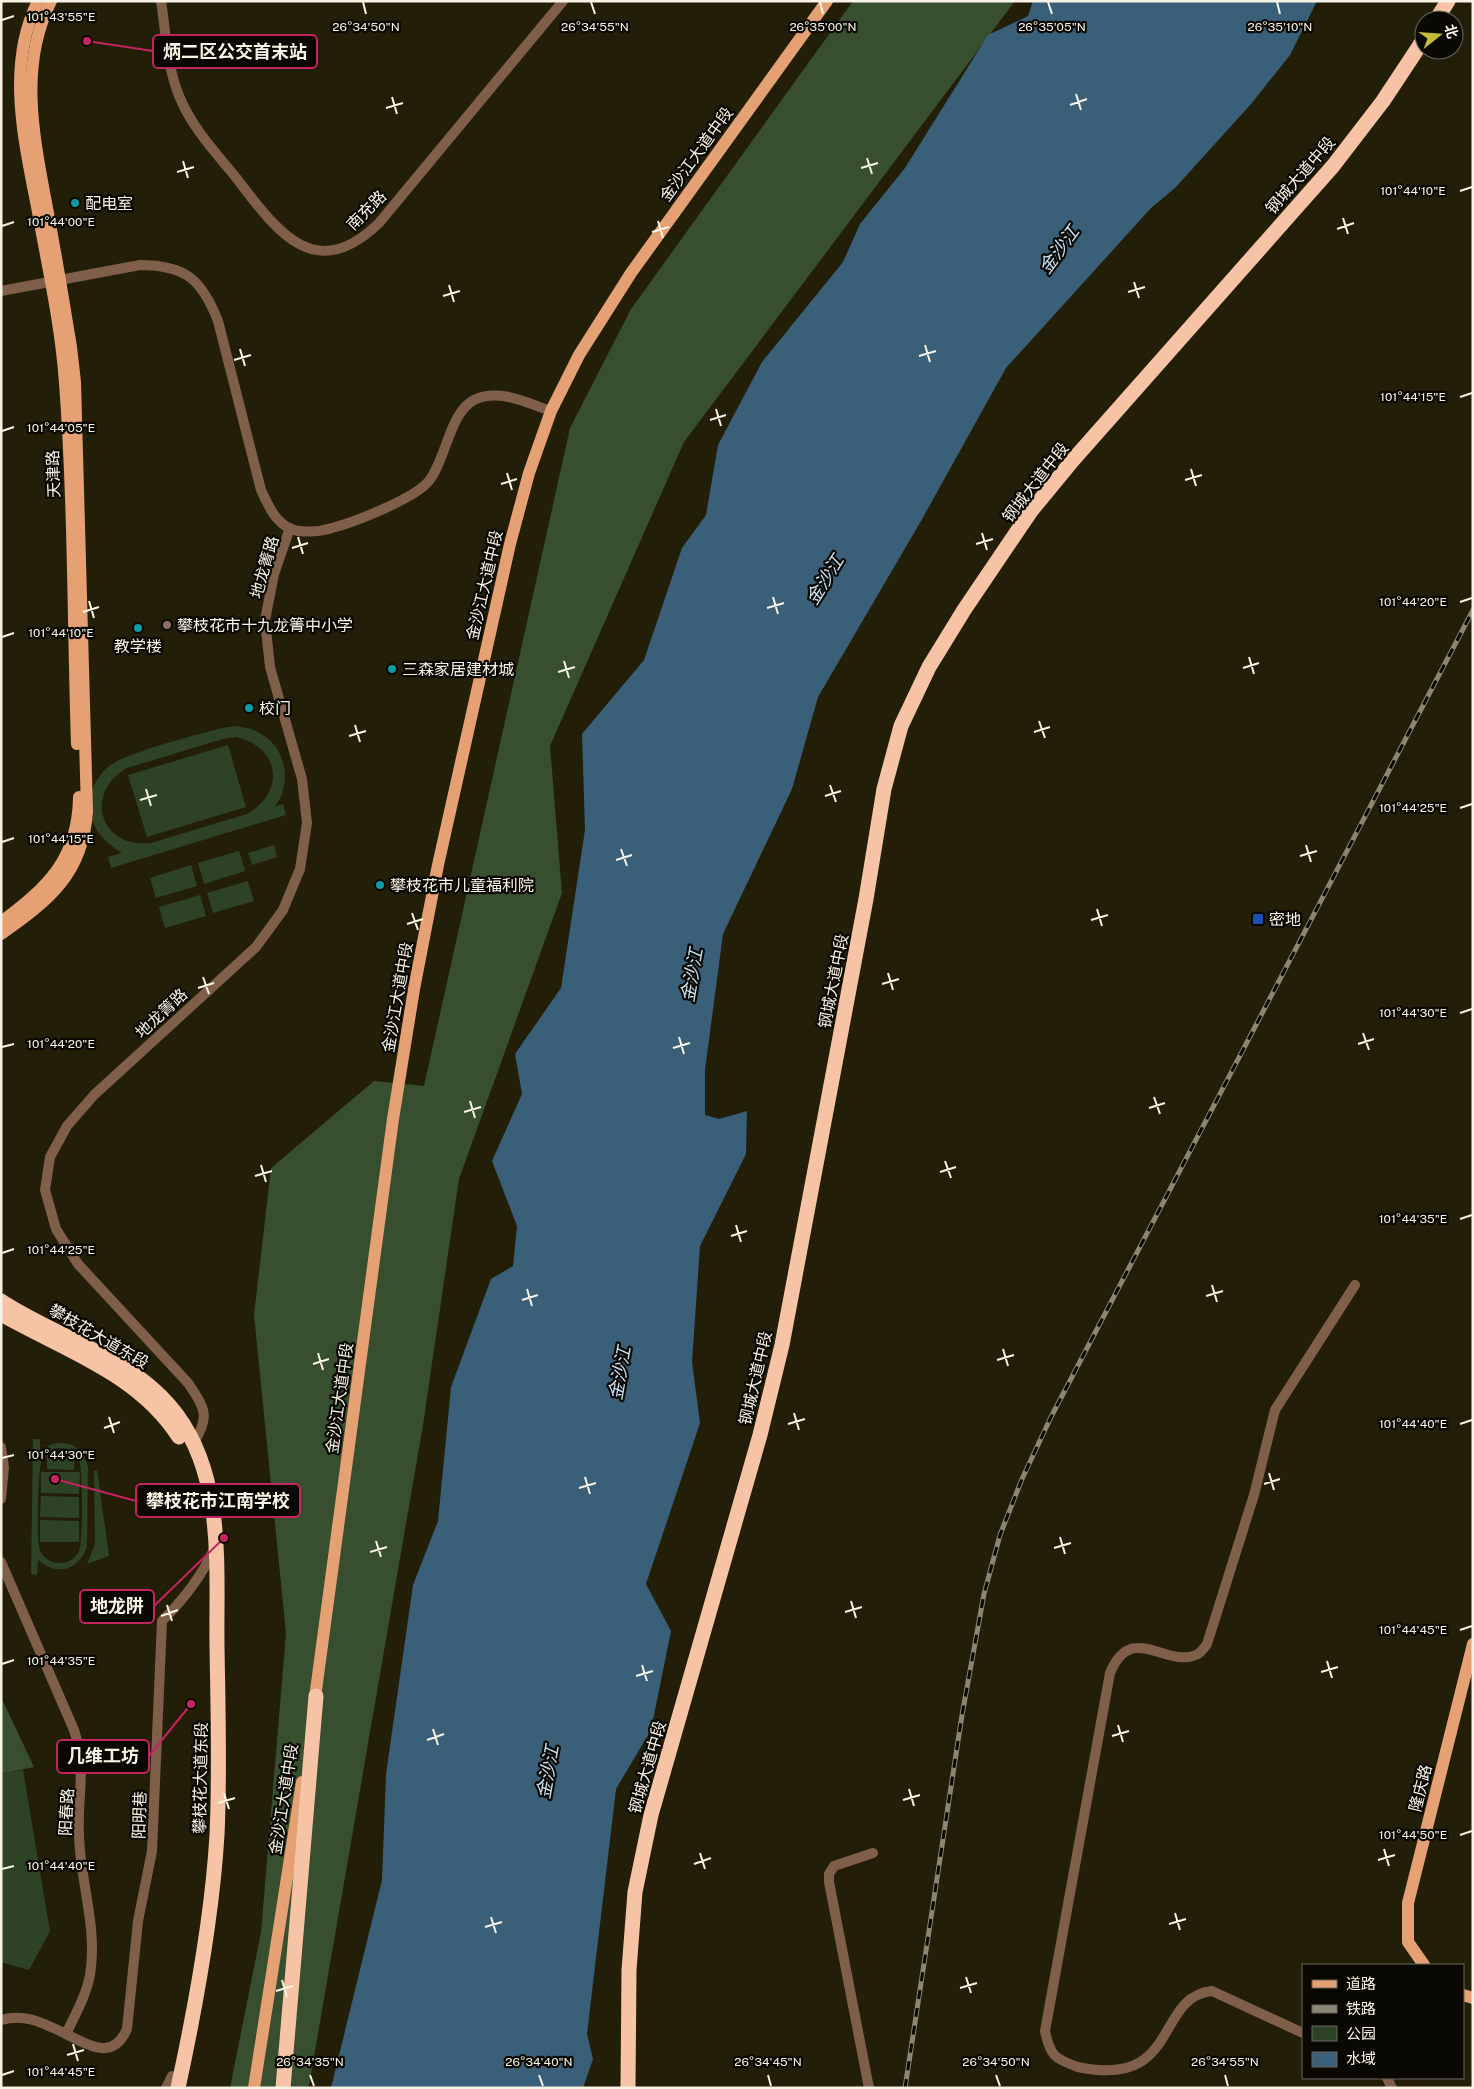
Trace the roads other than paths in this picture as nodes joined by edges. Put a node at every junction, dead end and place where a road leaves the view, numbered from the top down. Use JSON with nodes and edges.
{"nodes":[{"id":1,"x":38,"y":1,"type":"edge"},
{"id":2,"x":51,"y":1,"type":"edge"},
{"id":3,"x":161,"y":1,"type":"edge"},
{"id":4,"x":563,"y":1,"type":"edge"},
{"id":5,"x":826,"y":1,"type":"edge"},
{"id":6,"x":1414,"y":54,"type":"edge"},
{"id":7,"x":56,"y":280,"type":"junction"},
{"id":8,"x":1,"y":291,"type":"edge"},
{"id":9,"x":551,"y":411,"type":"junction"},
{"id":10,"x":290,"y":528,"type":"junction"},
{"id":11,"x":1,"y":922,"type":"edge"},
{"id":12,"x":1,"y":934,"type":"edge"},
{"id":13,"x":1355,"y":1285,"type":"dead end"},
{"id":14,"x":1,"y":1301,"type":"edge"},
{"id":15,"x":1,"y":1314,"type":"edge"},
{"id":16,"x":194,"y":1442,"type":"junction"},
{"id":17,"x":1,"y":1447,"type":"edge"},
{"id":18,"x":1,"y":1499,"type":"edge"},
{"id":19,"x":216,"y":1545,"type":"junction"},
{"id":20,"x":1,"y":1562,"type":"edge"},
{"id":21,"x":208,"y":1563,"type":"junction"},
{"id":22,"x":1473,"y":1644,"type":"edge"},
{"id":23,"x":316,"y":1696,"type":"joint"},
{"id":24,"x":308,"y":1760,"type":"junction"},
{"id":25,"x":873,"y":1853,"type":"dead end"},
{"id":26,"x":1423,"y":1964,"type":"edge"},
{"id":27,"x":1,"y":2020,"type":"edge"},
{"id":28,"x":1302,"y":2033,"type":"edge"},
{"id":29,"x":66,"y":2034,"type":"junction"},
{"id":30,"x":171,"y":2085,"type":"edge"},
{"id":31,"x":254,"y":2088,"type":"edge"},
{"id":32,"x":283,"y":2088,"type":"edge"},
{"id":33,"x":628,"y":2088,"type":"edge"},
{"id":34,"x":869,"y":2088,"type":"edge"}],
"edges":[{"from":1,"to":7,"type":"main road","name":"天津路"},
{"from":2,"to":7,"type":"main road"},
{"from":3,"to":4,"type":"street","name":"南充路"},
{"from":5,"to":9,"type":"main road","name":"金沙江大道中段"},
{"from":6,"to":33,"type":"highway","name":"钢城大道中段"},
{"from":7,"to":8,"type":"street"},
{"from":7,"to":10,"type":"street"},
{"from":7,"to":11,"type":"main road","name":"天津路"},
{"from":7,"to":12,"type":"main road"},
{"from":9,"to":10,"type":"street"},
{"from":9,"to":23,"type":"main road","name":"金沙江大道中段"},
{"from":10,"to":16,"type":"street","name":"地龙箐路"},
{"from":13,"to":28,"type":"street"},
{"from":14,"to":16,"type":"highway","name":"攀枝花大道东段"},
{"from":15,"to":21,"type":"highway","name":"攀枝花大道东段"},
{"from":16,"to":19,"type":"highway","name":"攀枝花大道东段"},
{"from":17,"to":18,"type":"street"},
{"from":19,"to":21,"type":"street","name":"阳明巷"},
{"from":19,"to":30,"type":"highway","name":"攀枝花大道东段"},
{"from":20,"to":29,"type":"street","name":"阳春路"},
{"from":21,"to":29,"type":"street","name":"阳明巷"},
{"from":21,"to":30,"type":"highway","name":"攀枝花大道东段"},
{"from":22,"to":26,"type":"main road","name":"隆庆路"},
{"from":23,"to":24,"type":"highway"},
{"from":24,"to":31,"type":"main road","name":"金沙江大道中段"},
{"from":24,"to":32,"type":"highway"},
{"from":25,"to":34,"type":"street"},
{"from":27,"to":29,"type":"street"}]}
